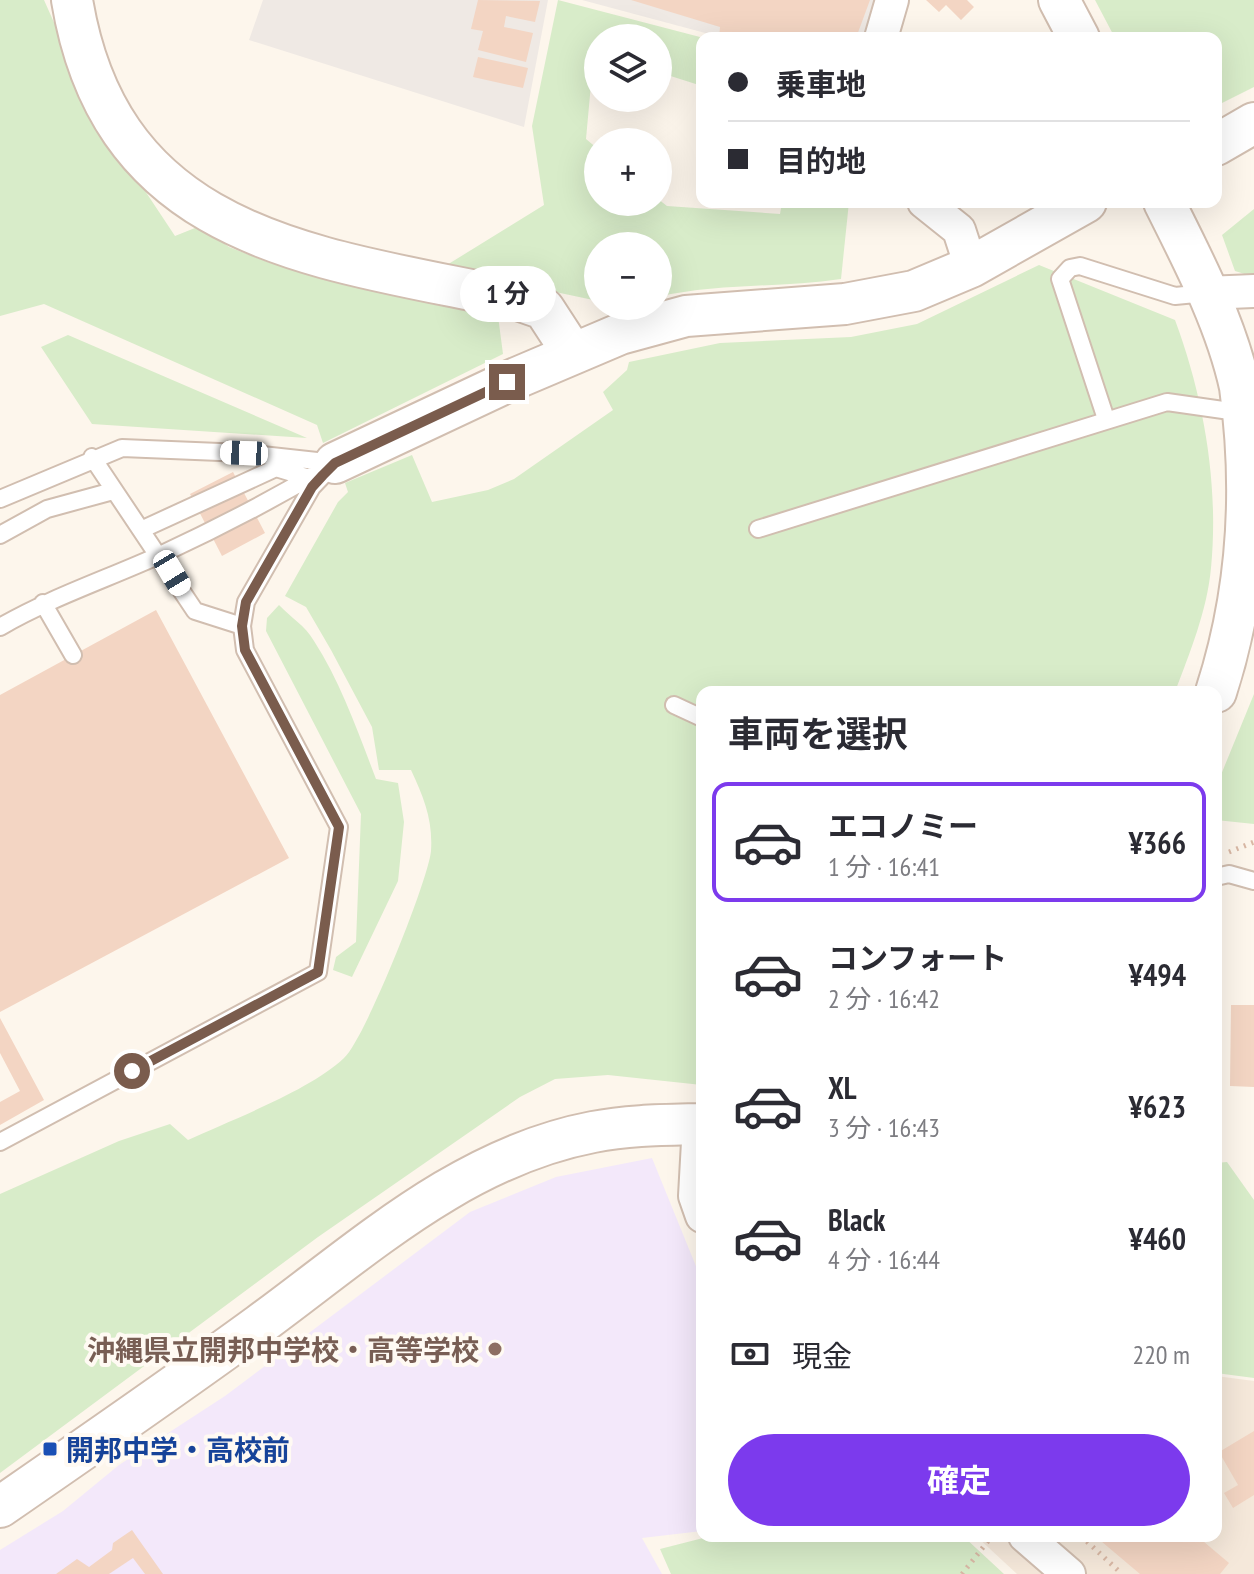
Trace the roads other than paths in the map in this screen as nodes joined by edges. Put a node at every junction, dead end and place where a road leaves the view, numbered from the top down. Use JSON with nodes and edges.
{"nodes":[{"id":1,"x":72,"y":0,"type":"edge"},
{"id":2,"x":892,"y":0,"type":"edge"},
{"id":3,"x":1059,"y":0,"type":"edge"},
{"id":4,"x":883,"y":32,"type":"edge"},
{"id":5,"x":1076,"y":32,"type":"edge"},
{"id":6,"x":1254,"y":123,"type":"edge"},
{"id":7,"x":1222,"y":142,"type":"edge"},
{"id":8,"x":932,"y":208,"type":"edge"},
{"id":9,"x":1075,"y":208,"type":"edge"},
{"id":10,"x":1167,"y":208,"type":"edge"},
{"id":11,"x":971,"y":267,"type":"junction"},
{"id":12,"x":1254,"y":291,"type":"edge"},
{"id":13,"x":1206,"y":293,"type":"junction"},
{"id":14,"x":572,"y":352,"type":"junction"},
{"id":15,"x":1245,"y":413,"type":"junction"},
{"id":16,"x":1106,"y":419,"type":"junction"},
{"id":17,"x":92,"y":457,"type":"junction"},
{"id":18,"x":322,"y":471,"type":"junction"},
{"id":19,"x":113,"y":491,"type":"junction"},
{"id":20,"x":0,"y":499,"type":"edge"},
{"id":21,"x":143,"y":529,"type":"junction"},
{"id":22,"x":758,"y":529,"type":"dead end"},
{"id":23,"x":0,"y":535,"type":"edge"},
{"id":24,"x":160,"y":555,"type":"junction"},
{"id":25,"x":43,"y":603,"type":"junction"},
{"id":26,"x":242,"y":626,"type":"junction"},
{"id":27,"x":0,"y":627,"type":"edge"},
{"id":28,"x":73,"y":655,"type":"dead end"},
{"id":29,"x":1218,"y":686,"type":"edge"},
{"id":30,"x":674,"y":705,"type":"dead end"},
{"id":31,"x":696,"y":715,"type":"edge"},
{"id":32,"x":1222,"y":876,"type":"edge"},
{"id":33,"x":1254,"y":881,"type":"edge"},
{"id":34,"x":696,"y":1124,"type":"edge"},
{"id":35,"x":0,"y":1142,"type":"edge"},
{"id":36,"x":0,"y":1507,"type":"edge"},
{"id":37,"x":1032,"y":1542,"type":"edge"},
{"id":38,"x":1069,"y":1574,"type":"edge"}],
"edges":[{"from":1,"to":14,"type":"street"},
{"from":2,"to":4,"type":"street"},
{"from":3,"to":5,"type":"street"},
{"from":6,"to":7,"type":"street"},
{"from":8,"to":11,"type":"street"},
{"from":9,"to":11,"type":"street"},
{"from":10,"to":13,"type":"street"},
{"from":11,"to":14,"type":"street"},
{"from":12,"to":13,"type":"street"},
{"from":13,"to":15,"type":"street"},
{"from":13,"to":16,"type":"lane"},
{"from":14,"to":18,"type":"street"},
{"from":15,"to":16,"type":"lane"},
{"from":15,"to":29,"type":"street"},
{"from":16,"to":22,"type":"lane"},
{"from":17,"to":18,"type":"lane"},
{"from":17,"to":19,"type":"lane"},
{"from":17,"to":20,"type":"lane"},
{"from":18,"to":21,"type":"lane"},
{"from":18,"to":24,"type":"lane"},
{"from":18,"to":26,"type":"lane"},
{"from":19,"to":21,"type":"lane"},
{"from":19,"to":23,"type":"lane"},
{"from":21,"to":24,"type":"lane"},
{"from":24,"to":25,"type":"lane"},
{"from":24,"to":26,"type":"lane"},
{"from":25,"to":27,"type":"lane"},
{"from":25,"to":28,"type":"lane"},
{"from":26,"to":35,"type":"lane"},
{"from":30,"to":31,"type":"lane"},
{"from":32,"to":33,"type":"lane"},
{"from":34,"to":36,"type":"street"},
{"from":37,"to":38,"type":"street"}]}
